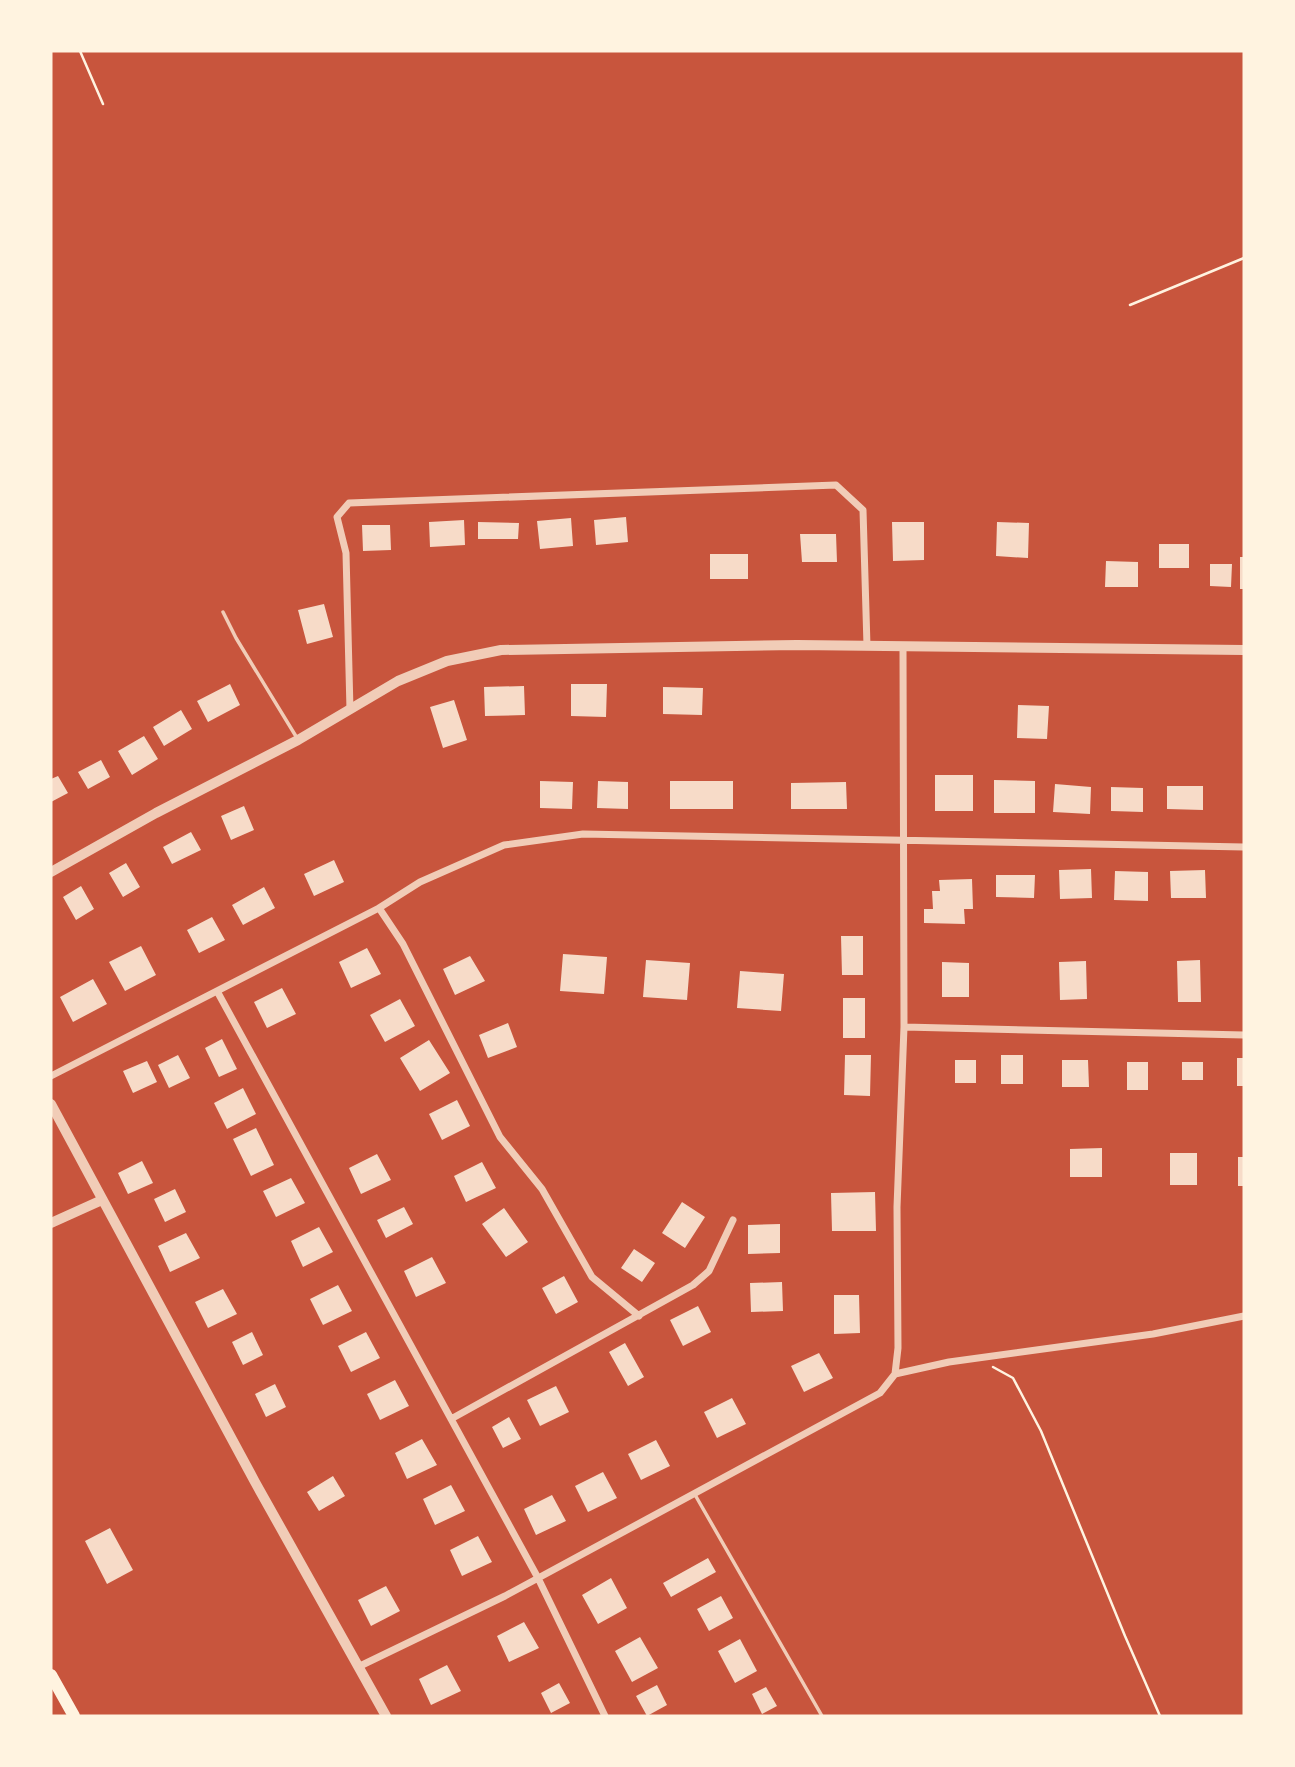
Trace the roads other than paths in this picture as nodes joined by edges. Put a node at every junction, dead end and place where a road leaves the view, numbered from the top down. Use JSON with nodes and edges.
{"nodes":[{"id":1,"x":223,"y":612,"type":"dead end"},
{"id":2,"x":867,"y":646,"type":"junction"},
{"id":3,"x":902,"y":648,"type":"junction"},
{"id":4,"x":1244,"y":650,"type":"edge"},
{"id":5,"x":350,"y":710,"type":"junction"},
{"id":6,"x":298,"y":740,"type":"junction"},
{"id":7,"x":903,"y":841,"type":"junction"},
{"id":8,"x":1244,"y":847,"type":"edge"},
{"id":9,"x":51,"y":872,"type":"edge"},
{"id":10,"x":379,"y":908,"type":"junction"},
{"id":11,"x":217,"y":991,"type":"junction"},
{"id":12,"x":904,"y":1027,"type":"junction"},
{"id":13,"x":1244,"y":1035,"type":"edge"},
{"id":14,"x":51,"y":1076,"type":"edge"},
{"id":15,"x":51,"y":1104,"type":"edge"},
{"id":16,"x":102,"y":1200,"type":"junction"},
{"id":17,"x":733,"y":1220,"type":"dead end"},
{"id":18,"x":51,"y":1223,"type":"edge"},
{"id":19,"x":639,"y":1316,"type":"junction"},
{"id":20,"x":1244,"y":1316,"type":"edge"},
{"id":21,"x":895,"y":1374,"type":"junction"},
{"id":22,"x":451,"y":1419,"type":"junction"},
{"id":23,"x":694,"y":1493,"type":"junction"},
{"id":24,"x":538,"y":1578,"type":"junction"},
{"id":25,"x":360,"y":1666,"type":"junction"},
{"id":26,"x":51,"y":1675,"type":"edge"},
{"id":27,"x":74,"y":1716,"type":"edge"},
{"id":28,"x":386,"y":1716,"type":"edge"},
{"id":29,"x":605,"y":1716,"type":"edge"},
{"id":30,"x":822,"y":1716,"type":"edge"}],
"edges":[{"from":1,"to":6,"type":"lane"},
{"from":2,"to":3,"type":"street"},
{"from":2,"to":5,"type":"street"},
{"from":2,"to":5,"type":"street"},
{"from":3,"to":4,"type":"street"},
{"from":3,"to":7,"type":"street"},
{"from":5,"to":6,"type":"street"},
{"from":6,"to":9,"type":"street"},
{"from":7,"to":8,"type":"street"},
{"from":7,"to":10,"type":"street"},
{"from":7,"to":12,"type":"street"},
{"from":10,"to":11,"type":"street"},
{"from":10,"to":19,"type":"street"},
{"from":11,"to":14,"type":"street"},
{"from":11,"to":22,"type":"street"},
{"from":12,"to":13,"type":"street"},
{"from":12,"to":21,"type":"street"},
{"from":15,"to":16,"type":"street"},
{"from":16,"to":18,"type":"street"},
{"from":16,"to":25,"type":"street"},
{"from":17,"to":19,"type":"street"},
{"from":19,"to":22,"type":"street"},
{"from":20,"to":21,"type":"street"},
{"from":21,"to":23,"type":"street"},
{"from":22,"to":24,"type":"street"},
{"from":23,"to":24,"type":"street"},
{"from":23,"to":30,"type":"lane"},
{"from":24,"to":25,"type":"street"},
{"from":24,"to":29,"type":"street"},
{"from":25,"to":28,"type":"street"},
{"from":26,"to":27,"type":"highway"}]}
